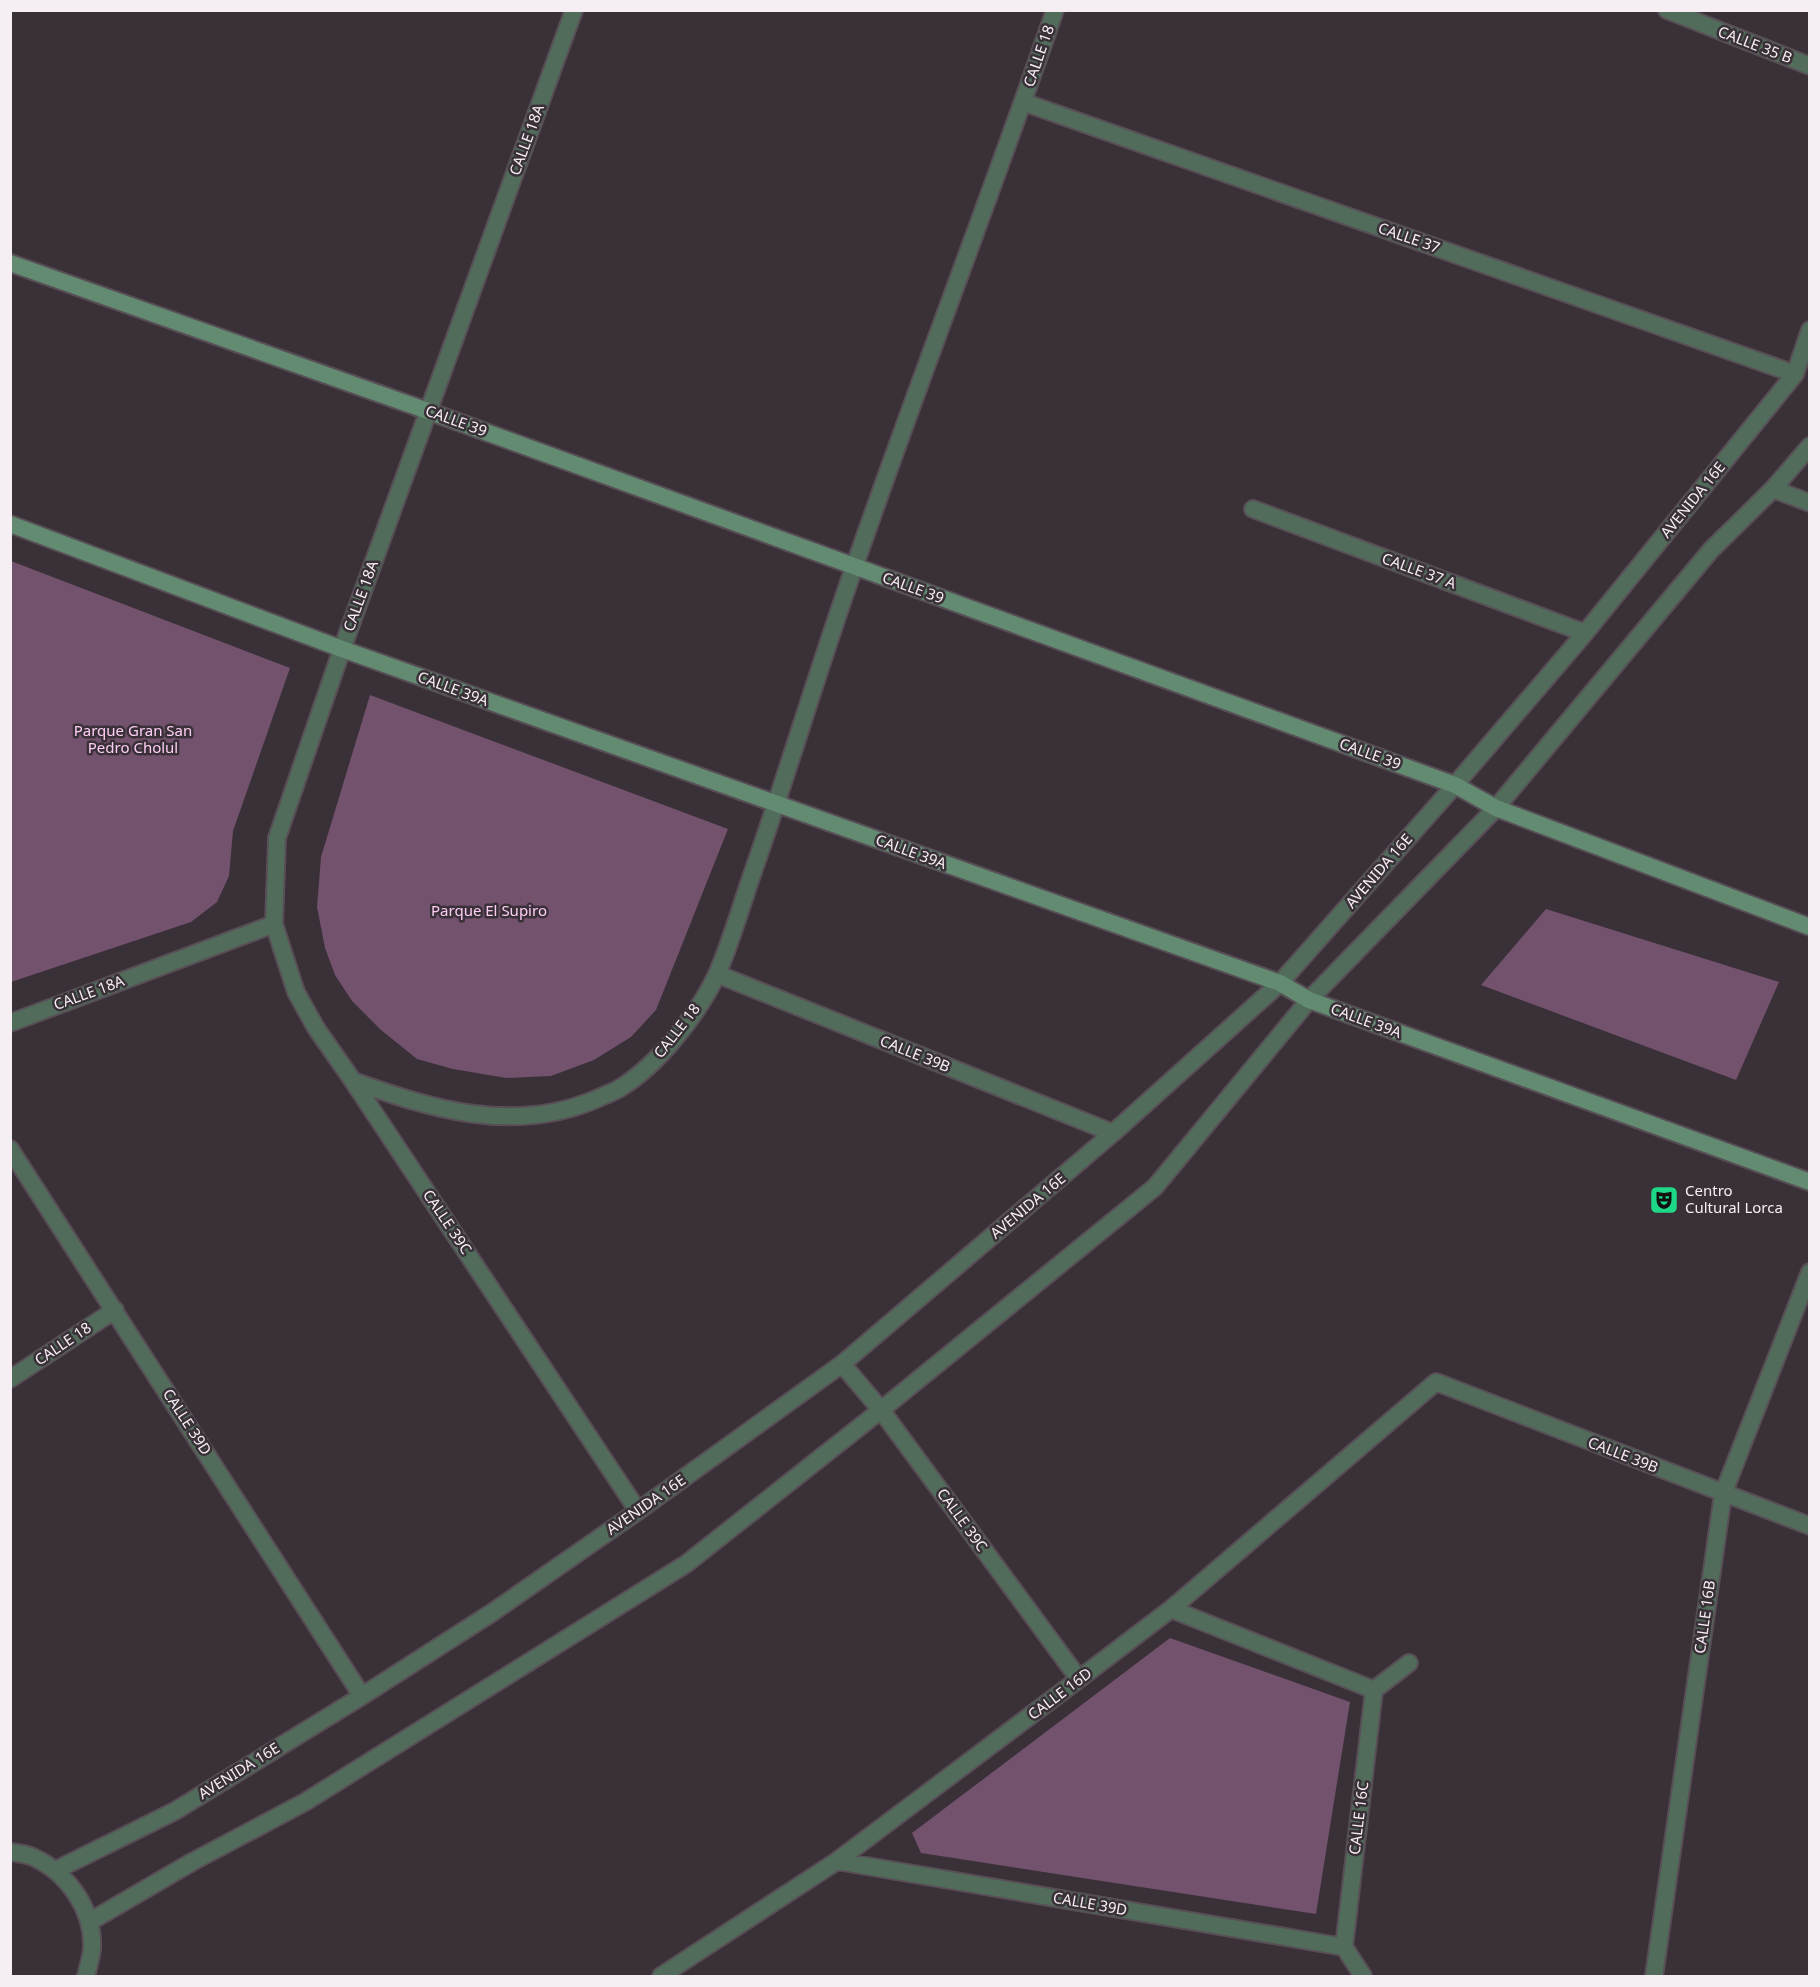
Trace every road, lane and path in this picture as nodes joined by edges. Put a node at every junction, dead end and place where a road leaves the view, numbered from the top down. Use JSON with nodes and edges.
{"nodes":[{"id":1,"x":574,"y":10,"type":"edge"},
{"id":2,"x":1055,"y":10,"type":"edge"},
{"id":3,"x":1667,"y":10,"type":"edge"},
{"id":4,"x":1809,"y":66,"type":"edge"},
{"id":5,"x":1023,"y":102,"type":"junction"},
{"id":6,"x":10,"y":263,"type":"edge"},
{"id":7,"x":1809,"y":330,"type":"edge"},
{"id":8,"x":1795,"y":374,"type":"junction"},
{"id":9,"x":428,"y":411,"type":"junction"},
{"id":10,"x":1809,"y":446,"type":"edge"},
{"id":11,"x":1773,"y":489,"type":"junction"},
{"id":12,"x":1809,"y":503,"type":"edge"},
{"id":13,"x":1253,"y":509,"type":"dead end"},
{"id":14,"x":10,"y":524,"type":"edge"},
{"id":15,"x":854,"y":566,"type":"junction"},
{"id":16,"x":1585,"y":633,"type":"junction"},
{"id":17,"x":342,"y":649,"type":"junction"},
{"id":18,"x":1455,"y":785,"type":"junction"},
{"id":19,"x":777,"y":804,"type":"junction"},
{"id":20,"x":1496,"y":808,"type":"junction"},
{"id":21,"x":274,"y":924,"type":"junction"},
{"id":22,"x":1809,"y":927,"type":"edge"},
{"id":23,"x":717,"y":974,"type":"junction"},
{"id":24,"x":1280,"y":983,"type":"junction"},
{"id":25,"x":1309,"y":1000,"type":"junction"},
{"id":26,"x":10,"y":1023,"type":"edge"},
{"id":27,"x":353,"y":1081,"type":"junction"},
{"id":28,"x":1113,"y":1133,"type":"junction"},
{"id":29,"x":10,"y":1149,"type":"edge"},
{"id":30,"x":1809,"y":1182,"type":"edge"},
{"id":31,"x":1809,"y":1272,"type":"edge"},
{"id":32,"x":114,"y":1310,"type":"junction"},
{"id":33,"x":842,"y":1364,"type":"junction"},
{"id":34,"x":10,"y":1379,"type":"edge"},
{"id":35,"x":1436,"y":1382,"type":"joint"},
{"id":36,"x":881,"y":1410,"type":"junction"},
{"id":37,"x":1723,"y":1494,"type":"junction"},
{"id":38,"x":638,"y":1511,"type":"junction"},
{"id":39,"x":1809,"y":1526,"type":"edge"},
{"id":40,"x":1171,"y":1609,"type":"junction"},
{"id":41,"x":1409,"y":1663,"type":"dead end"},
{"id":42,"x":1079,"y":1679,"type":"junction"},
{"id":43,"x":1374,"y":1690,"type":"junction"},
{"id":44,"x":362,"y":1696,"type":"junction"},
{"id":45,"x":10,"y":1852,"type":"edge"},
{"id":46,"x":837,"y":1861,"type":"junction"},
{"id":47,"x":56,"y":1870,"type":"junction"},
{"id":48,"x":89,"y":1922,"type":"junction"},
{"id":49,"x":1344,"y":1947,"type":"junction"},
{"id":50,"x":86,"y":1977,"type":"edge"},
{"id":51,"x":661,"y":1977,"type":"edge"},
{"id":52,"x":1363,"y":1977,"type":"edge"},
{"id":53,"x":1654,"y":1977,"type":"edge"}],
"edges":[{"from":1,"to":9,"type":"street","name":"CALLE 18A"},
{"from":2,"to":5,"type":"street","name":"CALLE 18"},
{"from":3,"to":4,"type":"street","name":"CALLE 35 B"},
{"from":5,"to":8,"type":"street","name":"CALLE 37"},
{"from":5,"to":15,"type":"street","name":"CALLE 18"},
{"from":6,"to":9,"type":"main road","name":"CALLE 39"},
{"from":7,"to":8,"type":"street","name":"AVENIDA 16E"},
{"from":8,"to":16,"type":"street","name":"AVENIDA 16E"},
{"from":9,"to":15,"type":"main road","name":"CALLE 39"},
{"from":9,"to":17,"type":"street","name":"CALLE 18A"},
{"from":10,"to":11,"type":"street"},
{"from":11,"to":12,"type":"street"},
{"from":11,"to":20,"type":"street"},
{"from":13,"to":16,"type":"street","name":"CALLE 37 A"},
{"from":14,"to":17,"type":"main road","name":"CALLE 39A"},
{"from":15,"to":18,"type":"main road","name":"CALLE 39"},
{"from":15,"to":19,"type":"street","name":"CALLE 18"},
{"from":16,"to":18,"type":"street","name":"AVENIDA 16E"},
{"from":17,"to":19,"type":"main road","name":"CALLE 39A"},
{"from":17,"to":21,"type":"street","name":"CALLE 18A"},
{"from":18,"to":20,"type":"main road","name":"CALLE 39"},
{"from":18,"to":24,"type":"street","name":"AVENIDA 16E"},
{"from":19,"to":23,"type":"street","name":"CALLE 18"},
{"from":19,"to":24,"type":"main road","name":"CALLE 39A"},
{"from":20,"to":22,"type":"main road","name":"CALLE 39"},
{"from":20,"to":25,"type":"street"},
{"from":21,"to":26,"type":"street","name":"CALLE 18A"},
{"from":21,"to":27,"type":"street","name":"CALLE 39C"},
{"from":23,"to":27,"type":"street","name":"CALLE 18"},
{"from":23,"to":28,"type":"street","name":"CALLE 39B"},
{"from":24,"to":25,"type":"main road","name":"CALLE 39A"},
{"from":24,"to":28,"type":"street","name":"AVENIDA 16E"},
{"from":25,"to":30,"type":"main road","name":"CALLE 39A"},
{"from":25,"to":36,"type":"street"},
{"from":27,"to":38,"type":"street","name":"CALLE 39C"},
{"from":28,"to":33,"type":"street","name":"AVENIDA 16E"},
{"from":29,"to":32,"type":"street","name":"CALLE 39D"},
{"from":31,"to":37,"type":"street","name":"CALLE 16B"},
{"from":32,"to":34,"type":"street","name":"CALLE 18"},
{"from":32,"to":44,"type":"street","name":"CALLE 39D"},
{"from":33,"to":36,"type":"street","name":"CALLE 39C"},
{"from":33,"to":38,"type":"street","name":"AVENIDA 16E"},
{"from":35,"to":37,"type":"street","name":"CALLE 39B"},
{"from":35,"to":40,"type":"street","name":"CALLE 16D"},
{"from":36,"to":42,"type":"street","name":"CALLE 39C"},
{"from":36,"to":48,"type":"street"},
{"from":37,"to":39,"type":"street","name":"CALLE 39B"},
{"from":37,"to":53,"type":"street","name":"CALLE 16B"},
{"from":38,"to":44,"type":"street","name":"AVENIDA 16E"},
{"from":40,"to":42,"type":"street","name":"CALLE 16D"},
{"from":40,"to":43,"type":"street"},
{"from":41,"to":43,"type":"street"},
{"from":42,"to":46,"type":"street","name":"CALLE 16D"},
{"from":43,"to":49,"type":"street","name":"CALLE 16C"},
{"from":44,"to":47,"type":"street","name":"AVENIDA 16E"},
{"from":45,"to":47,"type":"street"},
{"from":46,"to":49,"type":"street","name":"CALLE 39D"},
{"from":46,"to":51,"type":"street","name":"CALLE 16D"},
{"from":47,"to":48,"type":"street"},
{"from":48,"to":50,"type":"street"},
{"from":49,"to":52,"type":"street"}]}
